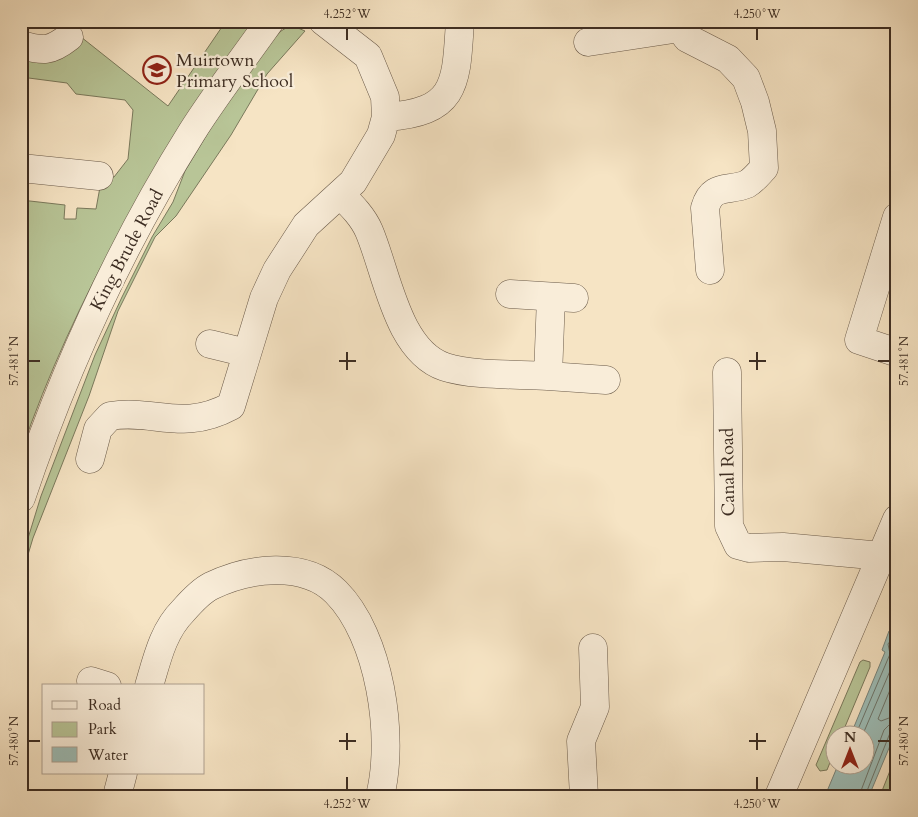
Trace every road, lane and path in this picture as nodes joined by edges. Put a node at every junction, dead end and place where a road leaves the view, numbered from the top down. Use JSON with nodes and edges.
{"nodes":[{"id":1,"x":270,"y":21,"type":"edge"},
{"id":2,"x":323,"y":21,"type":"edge"},
{"id":3,"x":680,"y":24,"type":"edge"},
{"id":4,"x":467,"y":28,"type":"edge"},
{"id":5,"x":68,"y":37,"type":"dead end"},
{"id":6,"x":588,"y":42,"type":"dead end"},
{"id":7,"x":21,"y":44,"type":"edge"},
{"id":8,"x":386,"y":117,"type":"junction"},
{"id":9,"x":21,"y":168,"type":"edge"},
{"id":10,"x":99,"y":176,"type":"dead end"},
{"id":11,"x":341,"y":195,"type":"junction"},
{"id":12,"x":897,"y":217,"type":"edge"},
{"id":13,"x":710,"y":270,"type":"dead end"},
{"id":14,"x":510,"y":294,"type":"dead end"},
{"id":15,"x":210,"y":344,"type":"dead end"},
{"id":16,"x":895,"y":352,"type":"dead end"},
{"id":17,"x":247,"y":353,"type":"junction"},
{"id":18,"x":727,"y":372,"type":"dead end"},
{"id":19,"x":548,"y":376,"type":"junction"},
{"id":20,"x":606,"y":380,"type":"dead end"},
{"id":21,"x":90,"y":459,"type":"dead end"},
{"id":22,"x":21,"y":498,"type":"edge"},
{"id":23,"x":897,"y":519,"type":"edge"},
{"id":24,"x":882,"y":556,"type":"junction"},
{"id":25,"x":592,"y":648,"type":"dead end"},
{"id":26,"x":150,"y":684,"type":"edge"},
{"id":27,"x":123,"y":774,"type":"edge"},
{"id":28,"x":116,"y":796,"type":"edge"},
{"id":29,"x":380,"y":796,"type":"edge"},
{"id":30,"x":584,"y":796,"type":"edge"},
{"id":31,"x":779,"y":796,"type":"edge"}],
"edges":[{"from":1,"to":22,"type":"street","name":"King Brude Road"},
{"from":2,"to":8,"type":"street"},
{"from":3,"to":6,"type":"street"},
{"from":3,"to":13,"type":"street"},
{"from":4,"to":8,"type":"street"},
{"from":5,"to":7,"type":"street"},
{"from":8,"to":11,"type":"street"},
{"from":9,"to":10,"type":"street"},
{"from":11,"to":17,"type":"street"},
{"from":11,"to":19,"type":"street"},
{"from":12,"to":16,"type":"street"},
{"from":14,"to":19,"type":"street"},
{"from":15,"to":17,"type":"street"},
{"from":17,"to":21,"type":"street"},
{"from":18,"to":24,"type":"street","name":"Canal Road"},
{"from":19,"to":20,"type":"street"},
{"from":23,"to":24,"type":"street"},
{"from":24,"to":31,"type":"street"},
{"from":25,"to":30,"type":"street"},
{"from":26,"to":29,"type":"street"},
{"from":27,"to":28,"type":"street"}]}
